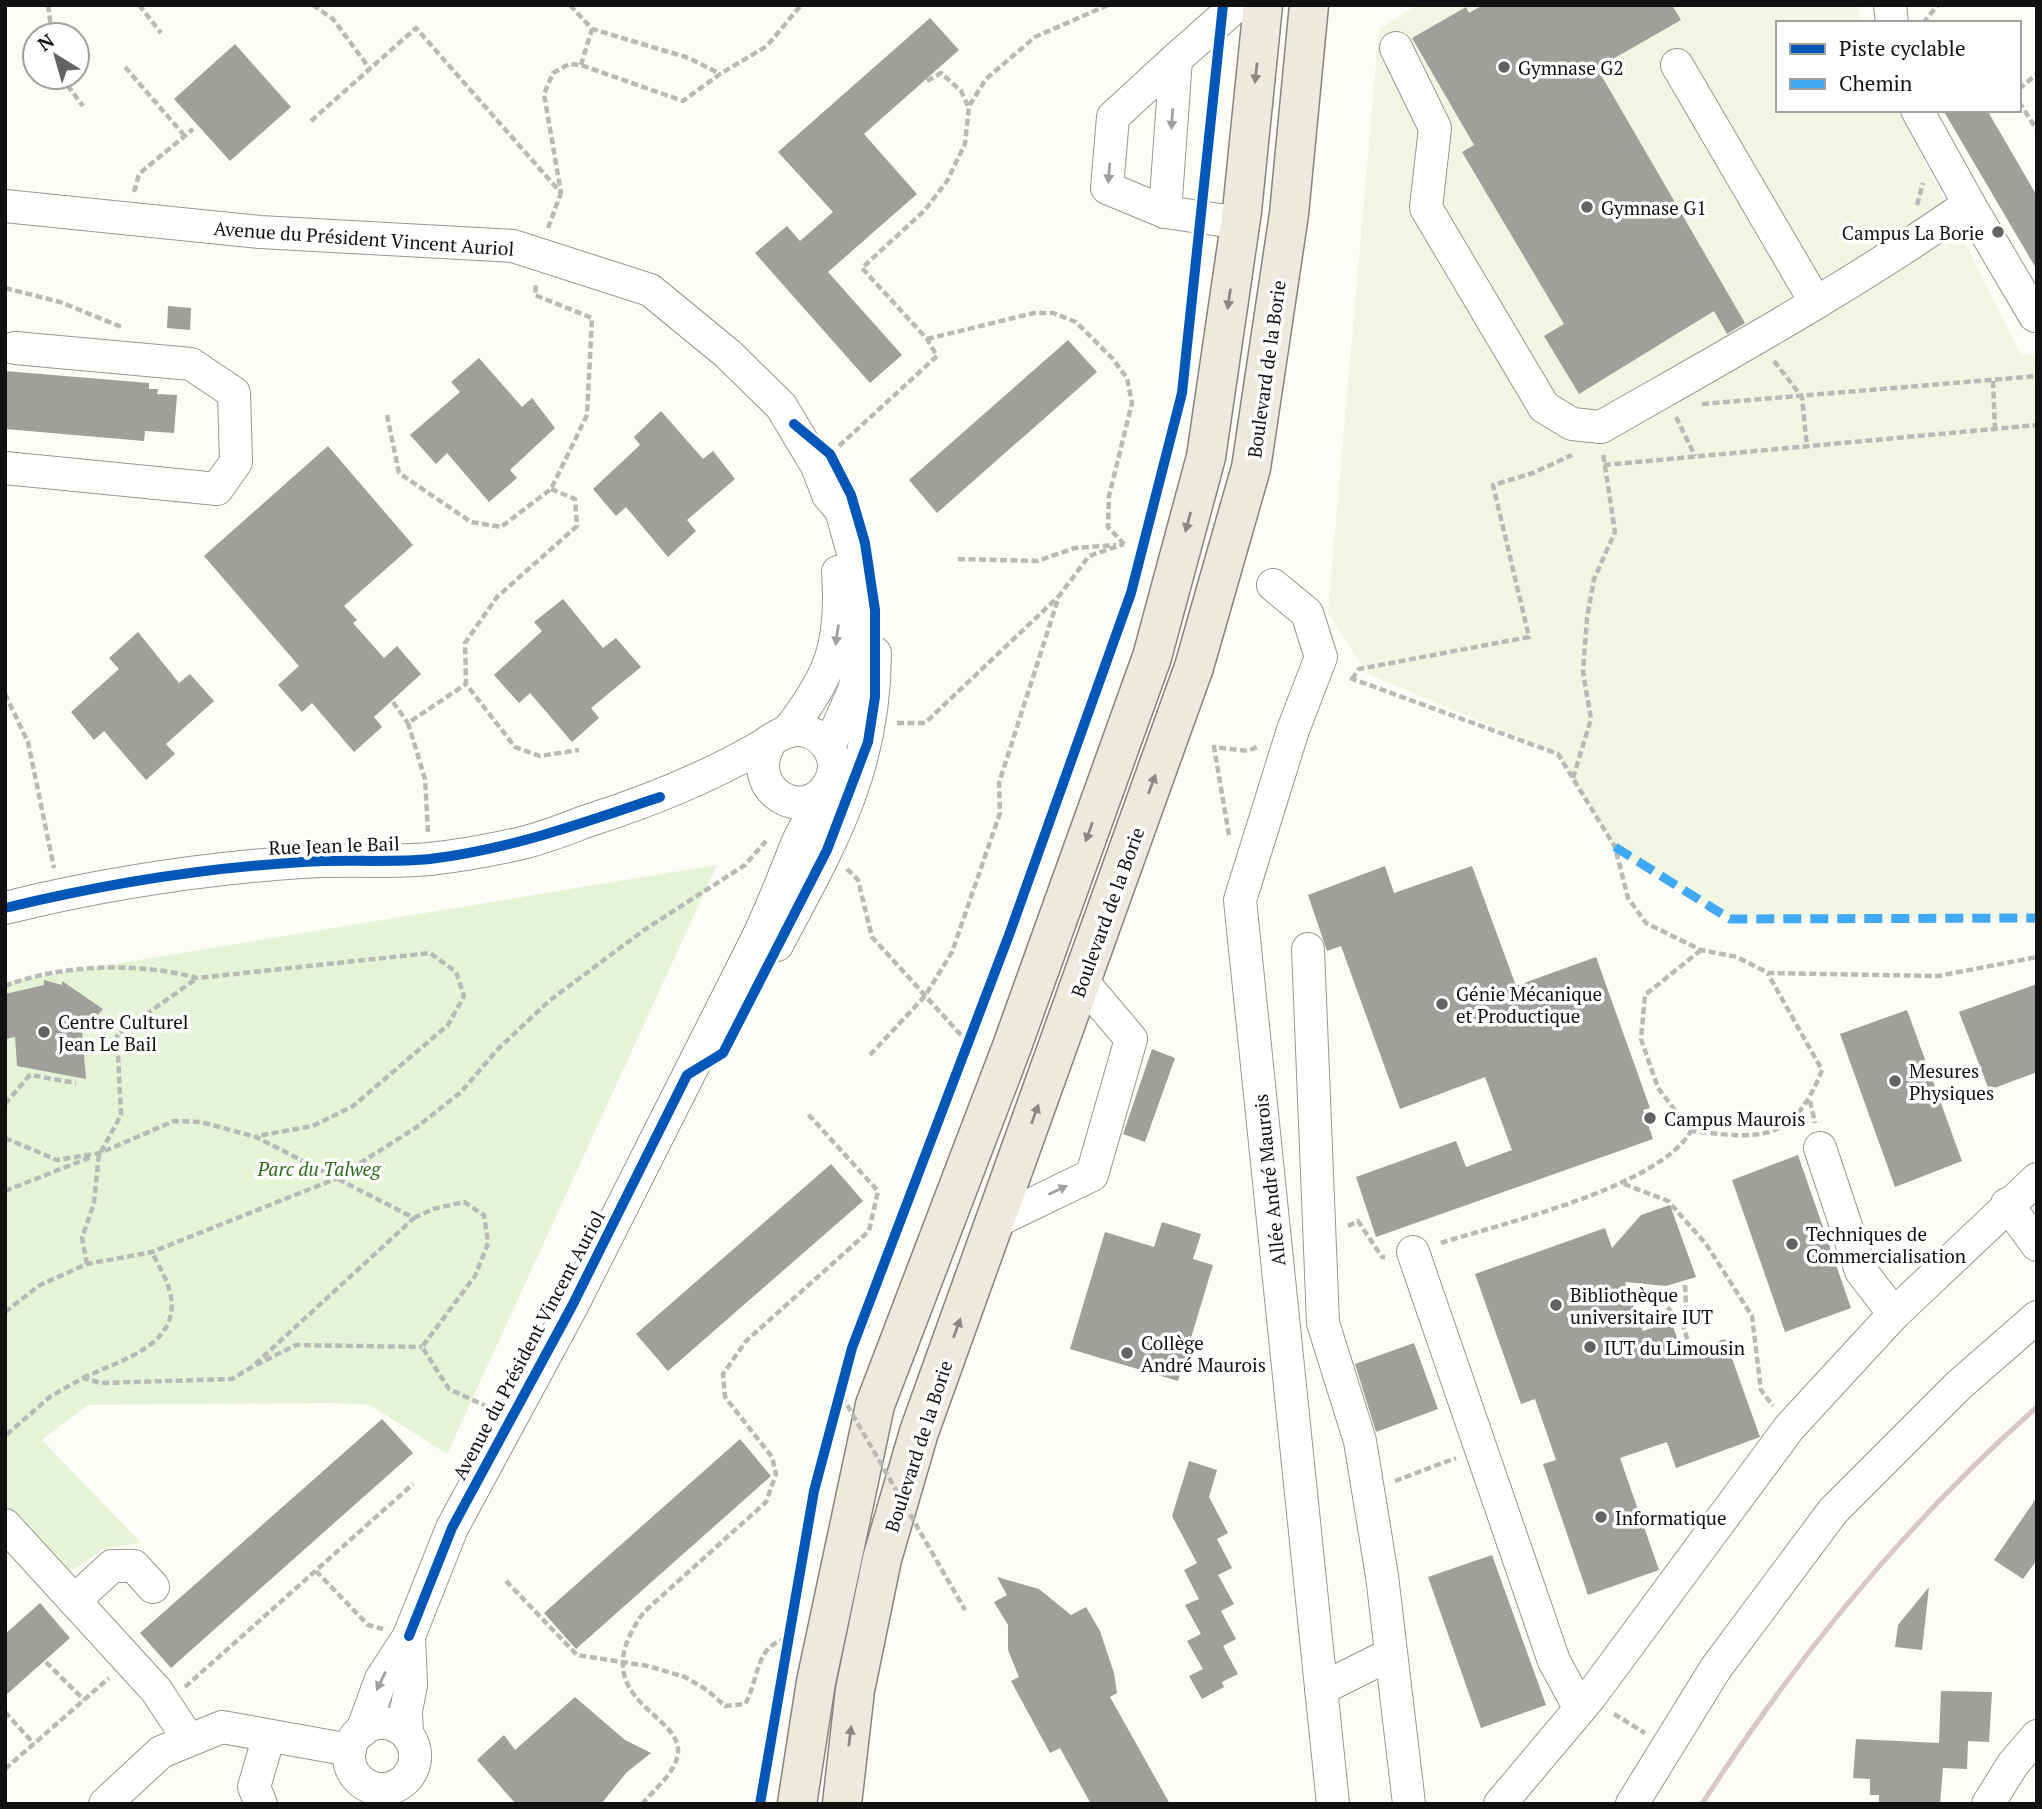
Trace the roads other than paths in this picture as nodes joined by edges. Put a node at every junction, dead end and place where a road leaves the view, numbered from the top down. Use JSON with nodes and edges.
{"nodes":[{"id":1,"x":1237,"y":5,"type":"edge"},
{"id":2,"x":1264,"y":5,"type":"edge"},
{"id":3,"x":1309,"y":5,"type":"edge"},
{"id":4,"x":1396,"y":48,"type":"dead end"},
{"id":5,"x":1176,"y":59,"type":"junction"},
{"id":6,"x":1677,"y":65,"type":"dead end"},
{"id":7,"x":1918,"y":112,"type":"edge"},
{"id":8,"x":1969,"y":204,"type":"junction"},
{"id":9,"x":5,"y":206,"type":"edge"},
{"id":10,"x":1165,"y":212,"type":"junction"},
{"id":11,"x":1241,"y":223,"type":"junction"},
{"id":12,"x":1816,"y":303,"type":"junction"},
{"id":13,"x":2035,"y":316,"type":"edge"},
{"id":14,"x":15,"y":348,"type":"dead end"},
{"id":15,"x":794,"y":424,"type":"junction"},
{"id":16,"x":5,"y":468,"type":"edge"},
{"id":17,"x":828,"y":495,"type":"junction"},
{"id":18,"x":1273,"y":585,"type":"dead end"},
{"id":19,"x":779,"y":736,"type":"junction"},
{"id":20,"x":829,"y":747,"type":"junction"},
{"id":21,"x":720,"y":770,"type":"junction"},
{"id":22,"x":774,"y":791,"type":"junction"},
{"id":23,"x":823,"y":792,"type":"junction"},
{"id":24,"x":812,"y":847,"type":"junction"},
{"id":25,"x":5,"y":908,"type":"edge"},
{"id":26,"x":1308,"y":949,"type":"dead end"},
{"id":27,"x":1082,"y":981,"type":"junction"},
{"id":28,"x":1821,"y":1148,"type":"dead end"},
{"id":29,"x":2037,"y":1179,"type":"edge"},
{"id":30,"x":2007,"y":1205,"type":"junction"},
{"id":31,"x":997,"y":1221,"type":"junction"},
{"id":32,"x":2037,"y":1245,"type":"edge"},
{"id":33,"x":1413,"y":1252,"type":"road end"},
{"id":34,"x":1894,"y":1314,"type":"junction"},
{"id":35,"x":2037,"y":1317,"type":"edge"},
{"id":36,"x":5,"y":1525,"type":"edge"},
{"id":37,"x":153,"y":1587,"type":"dead end"},
{"id":38,"x":75,"y":1601,"type":"junction"},
{"id":39,"x":409,"y":1636,"type":"junction"},
{"id":40,"x":1391,"y":1654,"type":"junction"},
{"id":41,"x":1321,"y":1689,"type":"junction"},
{"id":42,"x":1580,"y":1709,"type":"junction"},
{"id":43,"x":407,"y":1734,"type":"junction"},
{"id":44,"x":269,"y":1736,"type":"junction"},
{"id":45,"x":2037,"y":1736,"type":"edge"},
{"id":46,"x":190,"y":1740,"type":"junction"},
{"id":47,"x":356,"y":1740,"type":"junction"},
{"id":48,"x":365,"y":1793,"type":"edge"},
{"id":49,"x":396,"y":1794,"type":"edge"},
{"id":50,"x":104,"y":1804,"type":"edge"},
{"id":51,"x":261,"y":1804,"type":"edge"},
{"id":52,"x":797,"y":1804,"type":"edge"},
{"id":53,"x":842,"y":1804,"type":"edge"},
{"id":54,"x":1333,"y":1804,"type":"edge"},
{"id":55,"x":1409,"y":1804,"type":"edge"},
{"id":56,"x":1500,"y":1804,"type":"edge"},
{"id":57,"x":1632,"y":1804,"type":"edge"},
{"id":58,"x":1988,"y":1804,"type":"edge"}],
"edges":[{"from":1,"to":5,"type":"street"},
{"from":2,"to":11,"type":"main road","one_way":true},
{"from":27,"to":3,"type":"main road","name":"Boulevard de la Borie","one_way":true},
{"from":4,"to":12,"type":"street"},
{"from":5,"to":10,"type":"street","one_way":true},
{"from":5,"to":10,"type":"street","one_way":true},
{"from":6,"to":12,"type":"street"},
{"from":7,"to":8,"type":"street"},
{"from":8,"to":12,"type":"street"},
{"from":8,"to":13,"type":"street"},
{"from":9,"to":15,"type":"street","name":"Avenue du Président Vincent Auriol"},
{"from":10,"to":11,"type":"street"},
{"from":11,"to":52,"type":"main road","one_way":true},
{"from":14,"to":16,"type":"street"},
{"from":15,"to":17,"type":"street","name":"Avenue du Président Vincent Auriol"},
{"from":15,"to":24,"type":"street"},
{"from":17,"to":19,"type":"street","name":"Avenue du Président Vincent Auriol","one_way":true},
{"from":17,"to":20,"type":"street","name":"Avenue du Président Vincent Auriol"},
{"from":18,"to":41,"type":"street","name":"Allée André Maurois"},
{"from":19,"to":20,"type":"street"},
{"from":19,"to":21,"type":"street","name":"Rue Jean le Bail"},
{"from":19,"to":22,"type":"street"},
{"from":20,"to":23,"type":"street"},
{"from":21,"to":22,"type":"street"},
{"from":21,"to":25,"type":"street","name":"Rue Jean le Bail"},
{"from":22,"to":23,"type":"street"},
{"from":22,"to":24,"type":"street"},
{"from":23,"to":24,"type":"street","name":"Avenue du Président Vincent Auriol"},
{"from":24,"to":39,"type":"street","name":"Avenue du Président Vincent Auriol"},
{"from":26,"to":40,"type":"street"},
{"from":31,"to":27,"type":"main road","name":"Boulevard de la Borie","one_way":true},
{"from":31,"to":27,"type":"street","one_way":true},
{"from":28,"to":34,"type":"street"},
{"from":29,"to":30,"type":"street"},
{"from":30,"to":32,"type":"street"},
{"from":30,"to":34,"type":"street"},
{"from":53,"to":31,"type":"main road","name":"Boulevard de la Borie","one_way":true},
{"from":33,"to":42,"type":"street"},
{"from":34,"to":42,"type":"street"},
{"from":35,"to":57,"type":"street"},
{"from":36,"to":38,"type":"street"},
{"from":37,"to":38,"type":"street"},
{"from":38,"to":46,"type":"street"},
{"from":39,"to":43,"type":"street","name":"Avenue du Président Vincent Auriol"},
{"from":39,"to":47,"type":"street","name":"Avenue du Président Vincent Auriol","one_way":true},
{"from":40,"to":41,"type":"street"},
{"from":40,"to":55,"type":"street"},
{"from":41,"to":54,"type":"street","name":"Allée André Maurois"},
{"from":42,"to":56,"type":"street"},
{"from":43,"to":47,"type":"street"},
{"from":43,"to":49,"type":"street"},
{"from":44,"to":46,"type":"street"},
{"from":44,"to":47,"type":"street"},
{"from":44,"to":51,"type":"street"},
{"from":45,"to":58,"type":"street"},
{"from":46,"to":50,"type":"street"},
{"from":47,"to":48,"type":"street"},
{"from":48,"to":49,"type":"street"}]}
